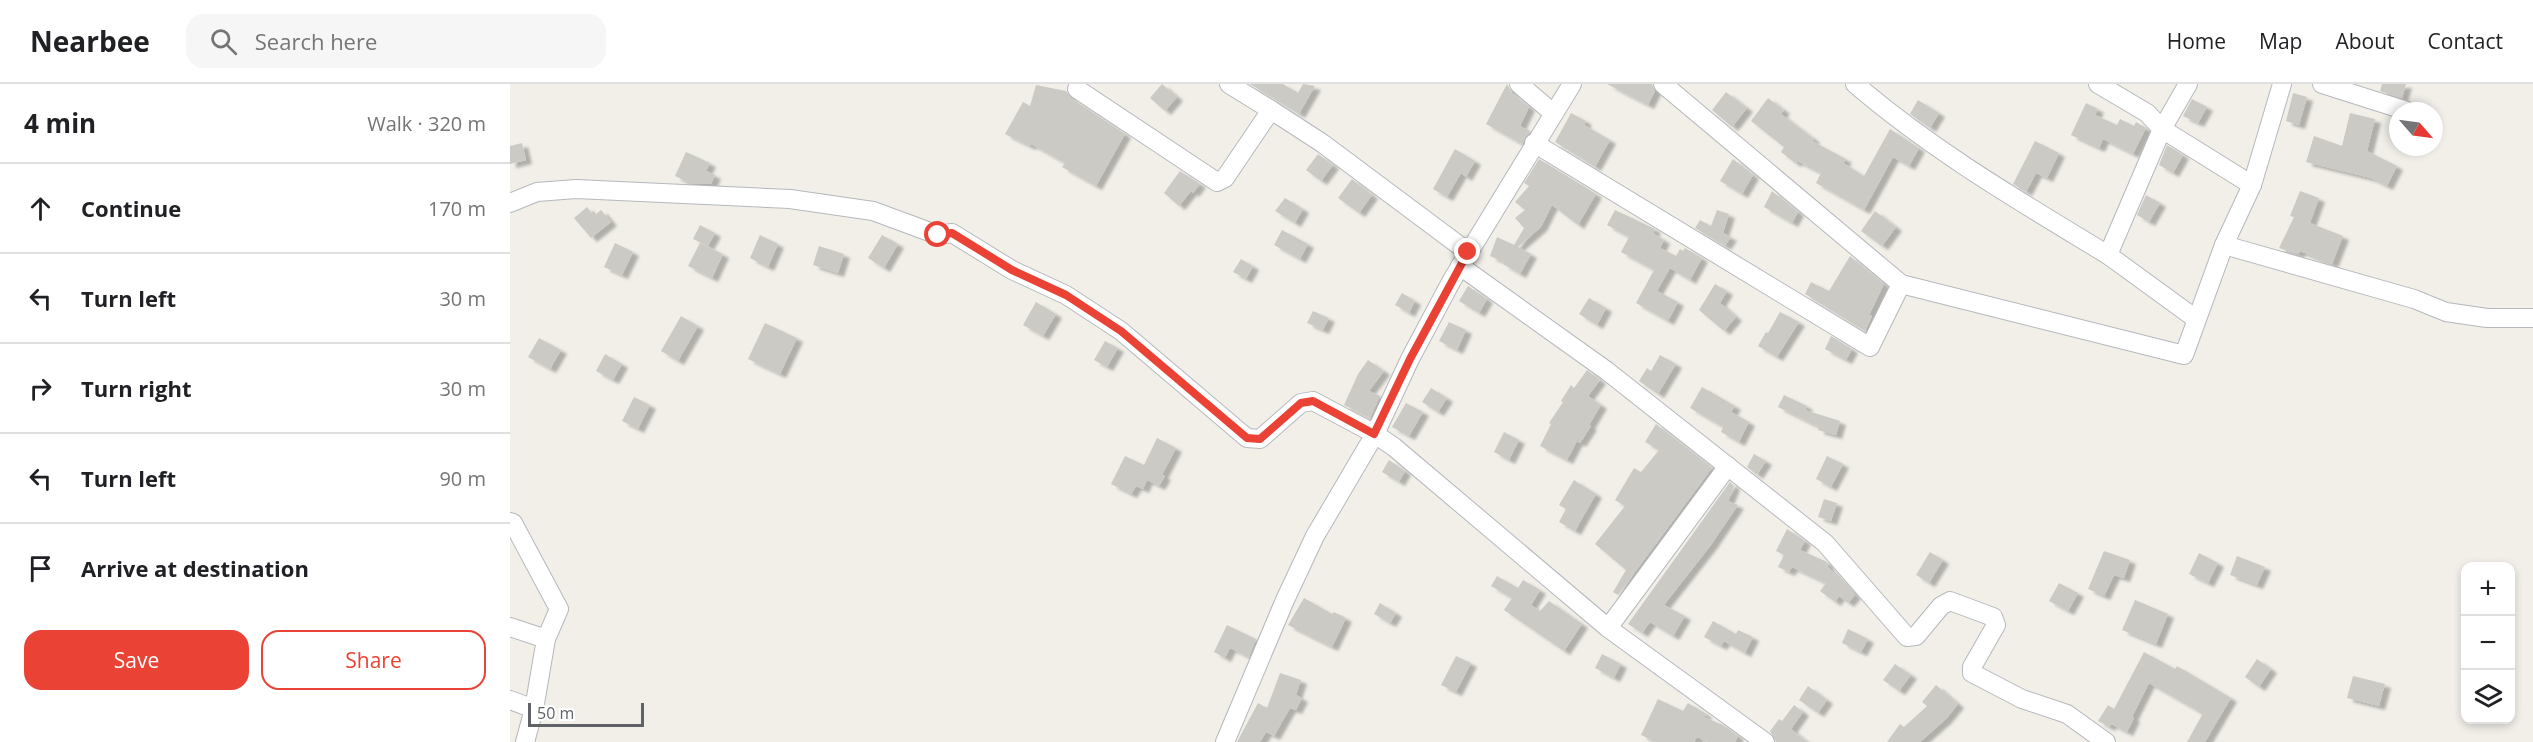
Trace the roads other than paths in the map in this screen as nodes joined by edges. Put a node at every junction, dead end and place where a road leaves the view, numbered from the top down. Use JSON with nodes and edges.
{"nodes":[{"id":1,"x":1229,"y":84,"type":"edge"},
{"id":2,"x":1519,"y":84,"type":"edge"},
{"id":3,"x":1572,"y":84,"type":"edge"},
{"id":4,"x":1663,"y":84,"type":"edge"},
{"id":5,"x":1855,"y":84,"type":"edge"},
{"id":6,"x":2098,"y":84,"type":"edge"},
{"id":7,"x":2188,"y":84,"type":"edge"},
{"id":8,"x":2282,"y":84,"type":"edge"},
{"id":9,"x":2322,"y":84,"type":"edge"},
{"id":10,"x":1077,"y":89,"type":"dead end"},
{"id":11,"x":2389,"y":105,"type":"edge"},
{"id":12,"x":1271,"y":110,"type":"junction"},
{"id":13,"x":1553,"y":113,"type":"junction"},
{"id":14,"x":2162,"y":129,"type":"junction"},
{"id":15,"x":1534,"y":143,"type":"junction"},
{"id":16,"x":2252,"y":184,"type":"junction"},
{"id":17,"x":510,"y":203,"type":"edge"},
{"id":18,"x":2224,"y":245,"type":"junction"},
{"id":19,"x":2108,"y":255,"type":"junction"},
{"id":20,"x":1464,"y":259,"type":"junction"},
{"id":21,"x":1901,"y":284,"type":"junction"},
{"id":22,"x":2533,"y":318,"type":"edge"},
{"id":23,"x":2196,"y":319,"type":"junction"},
{"id":24,"x":1374,"y":434,"type":"junction"},
{"id":25,"x":1728,"y":466,"type":"junction"},
{"id":26,"x":510,"y":522,"type":"edge"},
{"id":27,"x":510,"y":627,"type":"edge"},
{"id":28,"x":1608,"y":628,"type":"junction"},
{"id":29,"x":546,"y":639,"type":"junction"},
{"id":30,"x":510,"y":700,"type":"edge"},
{"id":31,"x":534,"y":709,"type":"junction"},
{"id":32,"x":530,"y":740,"type":"edge"},
{"id":33,"x":1225,"y":742,"type":"edge"},
{"id":34,"x":1765,"y":742,"type":"edge"},
{"id":35,"x":2106,"y":742,"type":"edge"}],
"edges":[{"from":1,"to":12,"type":"street"},
{"from":2,"to":13,"type":"street"},
{"from":3,"to":13,"type":"street"},
{"from":4,"to":21,"type":"street"},
{"from":5,"to":19,"type":"street"},
{"from":6,"to":14,"type":"street"},
{"from":7,"to":14,"type":"street"},
{"from":8,"to":16,"type":"street"},
{"from":9,"to":11,"type":"street"},
{"from":10,"to":12,"type":"street"},
{"from":12,"to":20,"type":"street"},
{"from":13,"to":15,"type":"street"},
{"from":14,"to":16,"type":"street"},
{"from":14,"to":19,"type":"street"},
{"from":15,"to":20,"type":"street"},
{"from":15,"to":21,"type":"street"},
{"from":16,"to":18,"type":"street"},
{"from":17,"to":24,"type":"street"},
{"from":18,"to":22,"type":"street"},
{"from":18,"to":23,"type":"street"},
{"from":19,"to":23,"type":"street"},
{"from":20,"to":24,"type":"street"},
{"from":20,"to":25,"type":"street"},
{"from":21,"to":23,"type":"street"},
{"from":24,"to":28,"type":"street"},
{"from":24,"to":33,"type":"street"},
{"from":25,"to":28,"type":"street"},
{"from":25,"to":35,"type":"street"},
{"from":26,"to":29,"type":"street"},
{"from":27,"to":29,"type":"street"},
{"from":28,"to":34,"type":"street"},
{"from":29,"to":31,"type":"street"},
{"from":30,"to":31,"type":"street"},
{"from":31,"to":32,"type":"street"}]}
